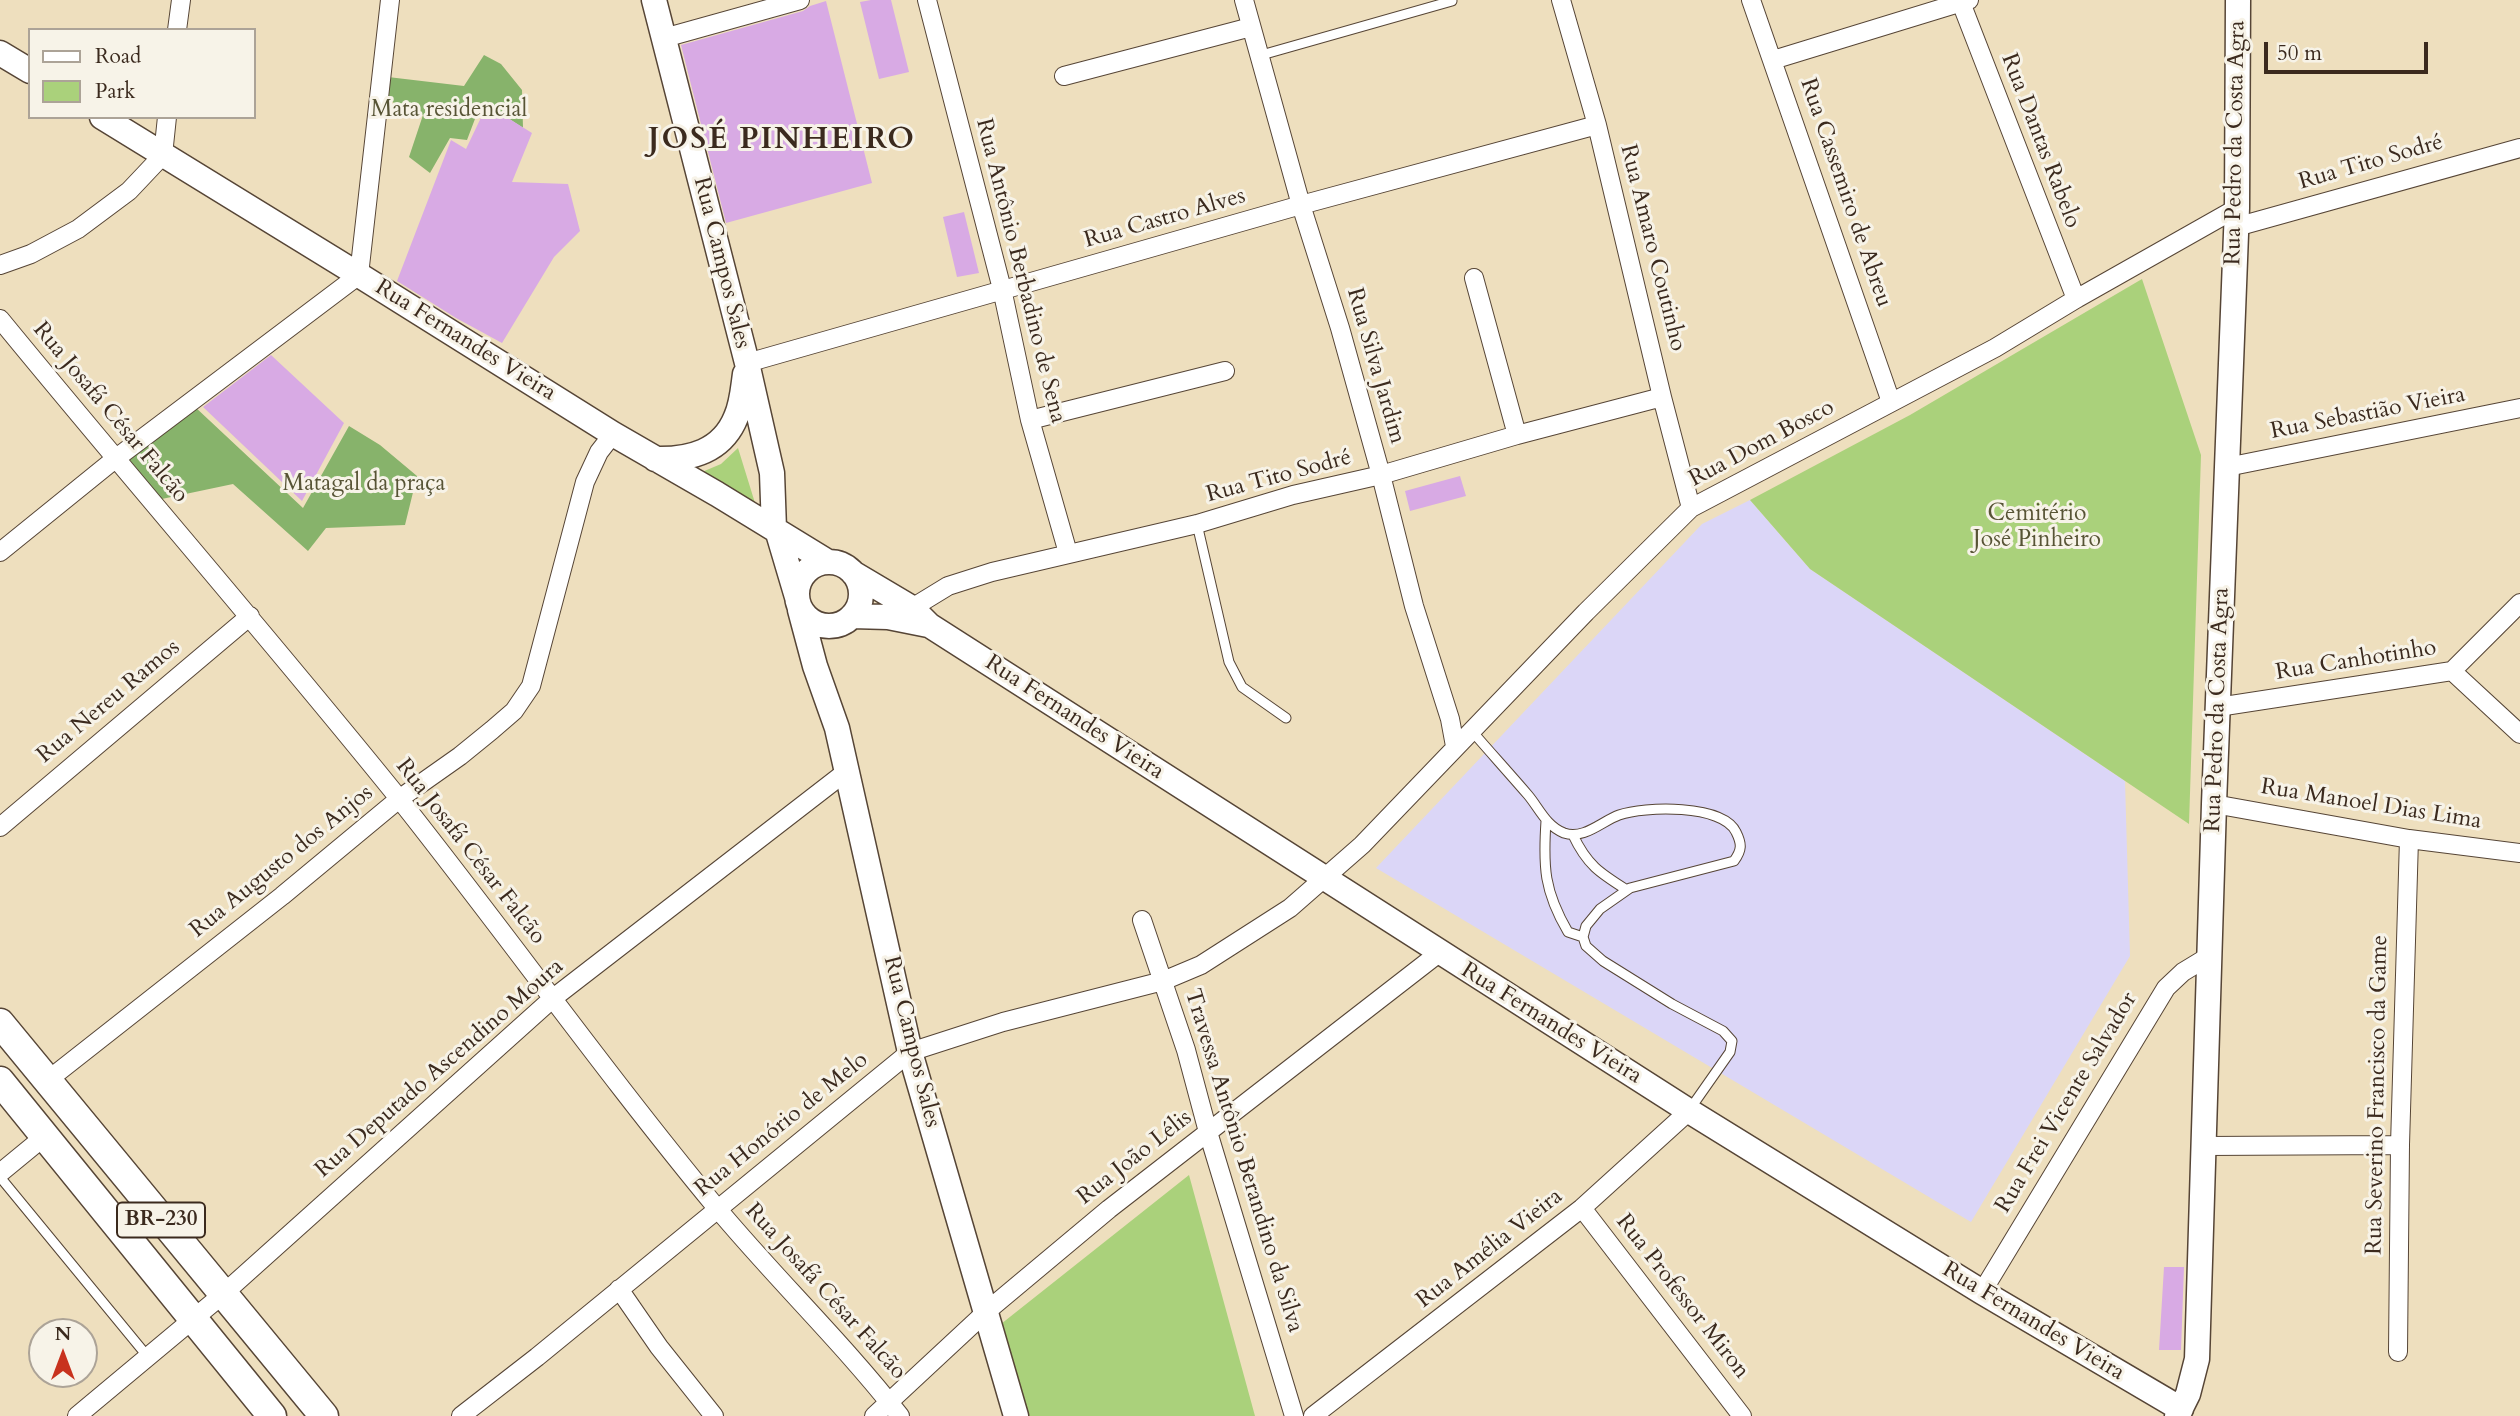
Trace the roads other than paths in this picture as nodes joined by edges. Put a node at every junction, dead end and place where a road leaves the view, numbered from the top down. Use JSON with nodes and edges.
{"nodes":[{"id":1,"x":181,"y":0,"type":"edge"},
{"id":2,"x":390,"y":0,"type":"edge"},
{"id":3,"x":654,"y":0,"type":"edge"},
{"id":4,"x":800,"y":0,"type":"edge"},
{"id":5,"x":927,"y":0,"type":"edge"},
{"id":6,"x":1244,"y":0,"type":"edge"},
{"id":7,"x":1562,"y":0,"type":"edge"},
{"id":8,"x":1751,"y":0,"type":"edge"},
{"id":9,"x":2238,"y":0,"type":"edge"},
{"id":10,"x":1452,"y":1,"type":"edge"},
{"id":11,"x":1963,"y":1,"type":"edge"},
{"id":12,"x":1251,"y":27,"type":"junction"},
{"id":13,"x":177,"y":28,"type":"edge"},
{"id":14,"x":664,"y":38,"type":"junction"},
{"id":15,"x":0,"y":53,"type":"edge"},
{"id":16,"x":1258,"y":56,"type":"junction"},
{"id":17,"x":1773,"y":61,"type":"junction"},
{"id":18,"x":28,"y":70,"type":"edge"},
{"id":19,"x":1064,"y":76,"type":"dead end"},
{"id":20,"x":106,"y":119,"type":"edge"},
{"id":21,"x":167,"y":119,"type":"edge"},
{"id":22,"x":1597,"y":125,"type":"junction"},
{"id":23,"x":2520,"y":148,"type":"edge"},
{"id":24,"x":163,"y":155,"type":"junction"},
{"id":25,"x":1301,"y":205,"type":"junction"},
{"id":26,"x":2236,"y":217,"type":"junction"},
{"id":27,"x":0,"y":265,"type":"edge"},
{"id":28,"x":359,"y":275,"type":"junction"},
{"id":29,"x":1474,"y":278,"type":"dead end"},
{"id":30,"x":1002,"y":289,"type":"junction"},
{"id":31,"x":2076,"y":299,"type":"junction"},
{"id":32,"x":0,"y":319,"type":"edge"},
{"id":33,"x":747,"y":363,"type":"junction"},
{"id":34,"x":1225,"y":370,"type":"dead end"},
{"id":35,"x":1662,"y":397,"type":"junction"},
{"id":36,"x":1891,"y":402,"type":"junction"},
{"id":37,"x":2520,"y":408,"type":"edge"},
{"id":38,"x":1030,"y":420,"type":"junction"},
{"id":39,"x":612,"y":434,"type":"junction"},
{"id":40,"x":1517,"y":435,"type":"junction"},
{"id":41,"x":115,"y":459,"type":"junction"},
{"id":42,"x":655,"y":459,"type":"junction"},
{"id":43,"x":2227,"y":467,"type":"junction"},
{"id":44,"x":1381,"y":475,"type":"junction"},
{"id":45,"x":1691,"y":508,"type":"junction"},
{"id":46,"x":1197,"y":524,"type":"junction"},
{"id":47,"x":776,"y":531,"type":"junction"},
{"id":48,"x":0,"y":552,"type":"edge"},
{"id":49,"x":1068,"y":553,"type":"junction"},
{"id":50,"x":828,"y":562,"type":"junction"},
{"id":51,"x":853,"y":573,"type":"junction"},
{"id":52,"x":798,"y":603,"type":"junction"},
{"id":53,"x":2520,"y":603,"type":"edge"},
{"id":54,"x":250,"y":616,"type":"junction"},
{"id":55,"x":852,"y":616,"type":"junction"},
{"id":56,"x":920,"y":617,"type":"junction"},
{"id":57,"x":828,"y":626,"type":"junction"},
{"id":58,"x":815,"y":666,"type":"junction"},
{"id":59,"x":2452,"y":671,"type":"junction"},
{"id":60,"x":2218,"y":707,"type":"junction"},
{"id":61,"x":1286,"y":718,"type":"dead end"},
{"id":62,"x":1471,"y":730,"type":"junction"},
{"id":63,"x":2520,"y":734,"type":"edge"},
{"id":64,"x":1455,"y":746,"type":"junction"},
{"id":65,"x":846,"y":771,"type":"junction"},
{"id":66,"x":398,"y":799,"type":"junction"},
{"id":67,"x":2214,"y":804,"type":"junction"},
{"id":68,"x":1546,"y":821,"type":"junction"},
{"id":69,"x":0,"y":827,"type":"edge"},
{"id":70,"x":1573,"y":835,"type":"junction"},
{"id":71,"x":2409,"y":839,"type":"junction"},
{"id":72,"x":2520,"y":853,"type":"edge"},
{"id":73,"x":1324,"y":878,"type":"junction"},
{"id":74,"x":1627,"y":890,"type":"junction"},
{"id":75,"x":1142,"y":920,"type":"dead end"},
{"id":76,"x":1583,"y":937,"type":"junction"},
{"id":77,"x":1439,"y":953,"type":"junction"},
{"id":78,"x":2211,"y":956,"type":"junction"},
{"id":79,"x":1163,"y":981,"type":"junction"},
{"id":80,"x":552,"y":999,"type":"junction"},
{"id":81,"x":0,"y":1023,"type":"edge"},
{"id":82,"x":910,"y":1052,"type":"junction"},
{"id":83,"x":48,"y":1080,"type":"junction"},
{"id":84,"x":0,"y":1081,"type":"edge"},
{"id":85,"x":1689,"y":1111,"type":"junction"},
{"id":86,"x":1208,"y":1132,"type":"junction"},
{"id":87,"x":45,"y":1136,"type":"junction"},
{"id":88,"x":2400,"y":1145,"type":"junction"},
{"id":89,"x":2204,"y":1146,"type":"junction"},
{"id":90,"x":0,"y":1175,"type":"edge"},
{"id":91,"x":717,"y":1208,"type":"junction"},
{"id":92,"x":1582,"y":1208,"type":"junction"},
{"id":93,"x":620,"y":1290,"type":"junction"},
{"id":94,"x":1982,"y":1292,"type":"junction"},
{"id":95,"x":222,"y":1295,"type":"junction"},
{"id":96,"x":987,"y":1311,"type":"junction"},
{"id":97,"x":193,"y":1320,"type":"junction"},
{"id":98,"x":2398,"y":1352,"type":"dead end"},
{"id":99,"x":148,"y":1357,"type":"junction"},
{"id":100,"x":895,"y":1409,"type":"edge"},
{"id":101,"x":2179,"y":1412,"type":"edge"},
{"id":102,"x":77,"y":1416,"type":"edge"},
{"id":103,"x":272,"y":1416,"type":"edge"},
{"id":104,"x":324,"y":1416,"type":"edge"},
{"id":105,"x":461,"y":1416,"type":"edge"},
{"id":106,"x":715,"y":1416,"type":"edge"},
{"id":107,"x":874,"y":1416,"type":"edge"},
{"id":108,"x":1016,"y":1416,"type":"edge"},
{"id":109,"x":1294,"y":1416,"type":"edge"},
{"id":110,"x":1313,"y":1416,"type":"edge"},
{"id":111,"x":1742,"y":1416,"type":"edge"}],
"edges":[{"from":1,"to":13,"type":"street"},
{"from":2,"to":28,"type":"street"},
{"from":3,"to":14,"type":"street","name":"Rua Campos Sales"},
{"from":4,"to":14,"type":"street"},
{"from":5,"to":30,"type":"street","name":"Rua Antônio Berbadino de Sena"},
{"from":6,"to":12,"type":"street","name":"Rua Silva Jardim"},
{"from":7,"to":22,"type":"street","name":"Rua Amaro Coutinho"},
{"from":8,"to":17,"type":"street","name":"Rua Cassemiro de Abreu"},
{"from":9,"to":26,"type":"street","name":"Rua Pedro da Costa Agra"},
{"from":10,"to":16,"type":"lane"},
{"from":11,"to":17,"type":"street"},
{"from":11,"to":31,"type":"street","name":"Rua Dantas Rabelo"},
{"from":12,"to":16,"type":"street","name":"Rua Silva Jardim"},
{"from":12,"to":19,"type":"street"},
{"from":14,"to":33,"type":"street","name":"Rua Campos Sales"},
{"from":15,"to":18,"type":"street"},
{"from":16,"to":25,"type":"street","name":"Rua Silva Jardim"},
{"from":17,"to":36,"type":"street","name":"Rua Cassemiro de Abreu"},
{"from":20,"to":24,"type":"street","name":"Rua Fernandes Vieira"},
{"from":21,"to":24,"type":"street"},
{"from":22,"to":25,"type":"street","name":"Rua Castro Alves"},
{"from":22,"to":35,"type":"street","name":"Rua Amaro Coutinho"},
{"from":23,"to":26,"type":"street","name":"Rua Tito Sodré"},
{"from":24,"to":27,"type":"street"},
{"from":24,"to":28,"type":"street","name":"Rua Fernandes Vieira"},
{"from":25,"to":30,"type":"street","name":"Rua Castro Alves"},
{"from":25,"to":44,"type":"street","name":"Rua Silva Jardim"},
{"from":26,"to":31,"type":"street","name":"Rua Dom Bosco"},
{"from":26,"to":43,"type":"street","name":"Rua Pedro da Costa Agra"},
{"from":28,"to":39,"type":"street","name":"Rua Fernandes Vieira"},
{"from":28,"to":41,"type":"street"},
{"from":29,"to":40,"type":"street"},
{"from":30,"to":33,"type":"street","name":"Rua Castro Alves"},
{"from":30,"to":38,"type":"street","name":"Rua Antônio Berbadino de Sena"},
{"from":31,"to":36,"type":"street","name":"Rua Dom Bosco"},
{"from":32,"to":41,"type":"street","name":"Rua Josafá César Falcão"},
{"from":33,"to":42,"type":"street"},
{"from":33,"to":47,"type":"street","name":"Rua Campos Sales"},
{"from":34,"to":38,"type":"street"},
{"from":35,"to":40,"type":"street","name":"Rua Tito Sodré"},
{"from":35,"to":45,"type":"street","name":"Rua Amaro Coutinho"},
{"from":36,"to":45,"type":"street","name":"Rua Dom Bosco"},
{"from":37,"to":43,"type":"street","name":"Rua Sebastião Vieira"},
{"from":38,"to":49,"type":"street","name":"Rua Antônio Berbadino de Sena"},
{"from":39,"to":42,"type":"street","name":"Rua Fernandes Vieira"},
{"from":39,"to":66,"type":"street","name":"Rua Augusto dos Anjos"},
{"from":40,"to":44,"type":"street","name":"Rua Tito Sodré"},
{"from":41,"to":48,"type":"street"},
{"from":41,"to":54,"type":"street","name":"Rua Josafá César Falcão"},
{"from":42,"to":47,"type":"street","name":"Rua Fernandes Vieira"},
{"from":43,"to":60,"type":"street","name":"Rua Pedro da Costa Agra"},
{"from":44,"to":46,"type":"street","name":"Rua Tito Sodré"},
{"from":44,"to":64,"type":"street","name":"Rua Silva Jardim"},
{"from":45,"to":62,"type":"street","name":"Rua Dom Bosco"},
{"from":46,"to":49,"type":"street","name":"Rua Tito Sodré"},
{"from":46,"to":61,"type":"lane"},
{"from":47,"to":50,"type":"street","name":"Rua Fernandes Vieira"},
{"from":47,"to":52,"type":"street","name":"Rua Campos Sales"},
{"from":49,"to":56,"type":"street","name":"Rua Tito Sodré"},
{"from":50,"to":51,"type":"street"},
{"from":50,"to":52,"type":"street"},
{"from":51,"to":55,"type":"street"},
{"from":51,"to":56,"type":"street","name":"Rua Fernandes Vieira"},
{"from":52,"to":57,"type":"street"},
{"from":52,"to":58,"type":"street","name":"Rua Campos Sales"},
{"from":53,"to":59,"type":"street"},
{"from":54,"to":66,"type":"street","name":"Rua Josafá César Falcão"},
{"from":54,"to":69,"type":"street","name":"Rua Nereu Ramos"},
{"from":55,"to":56,"type":"street","name":"Rua Fernandes Vieira"},
{"from":55,"to":57,"type":"street"},
{"from":56,"to":73,"type":"street","name":"Rua Fernandes Vieira"},
{"from":57,"to":58,"type":"street"},
{"from":58,"to":65,"type":"street","name":"Rua Campos Sales"},
{"from":59,"to":60,"type":"street","name":"Rua Canhotinho"},
{"from":59,"to":63,"type":"street","name":"Rua Canhotinho"},
{"from":60,"to":67,"type":"street","name":"Rua Pedro da Costa Agra"},
{"from":62,"to":64,"type":"street","name":"Rua Dom Bosco"},
{"from":62,"to":68,"type":"lane"},
{"from":64,"to":73,"type":"street","name":"Rua Dom Bosco"},
{"from":65,"to":80,"type":"street","name":"Rua Deputado Ascendino Moura"},
{"from":65,"to":82,"type":"street","name":"Rua Campos Sales"},
{"from":66,"to":80,"type":"street","name":"Rua Josafá César Falcão"},
{"from":66,"to":83,"type":"street","name":"Rua Augusto dos Anjos"},
{"from":67,"to":71,"type":"street","name":"Rua Manoel Dias Lima"},
{"from":67,"to":78,"type":"street","name":"Rua Pedro da Costa Agra"},
{"from":68,"to":70,"type":"lane"},
{"from":68,"to":76,"type":"lane"},
{"from":70,"to":74,"type":"lane"},
{"from":70,"to":74,"type":"lane"},
{"from":71,"to":72,"type":"street","name":"Rua Manoel Dias Lima"},
{"from":71,"to":88,"type":"street","name":"Rua Severino Francisco da Game"},
{"from":73,"to":77,"type":"street","name":"Rua Fernandes Vieira"},
{"from":73,"to":79,"type":"street","name":"Rua Honório de Melo"},
{"from":74,"to":76,"type":"lane"},
{"from":75,"to":79,"type":"street","name":"Travessa Antônio Berandino da Silva"},
{"from":76,"to":85,"type":"lane"},
{"from":77,"to":85,"type":"street","name":"Rua Fernandes Vieira"},
{"from":77,"to":86,"type":"street","name":"Rua João Lélis"},
{"from":78,"to":89,"type":"street","name":"Rua Pedro da Costa Agra"},
{"from":78,"to":94,"type":"street","name":"Rua Frei Vicente Salvador"},
{"from":79,"to":82,"type":"street","name":"Rua Honório de Melo"},
{"from":79,"to":86,"type":"street","name":"Travessa Antônio Berandino da Silva"},
{"from":80,"to":91,"type":"street","name":"Rua Josafá César Falcão"},
{"from":80,"to":95,"type":"street","name":"Rua Deputado Ascendino Moura"},
{"from":81,"to":83,"type":"main road","number":"BR-230"},
{"from":82,"to":91,"type":"street","name":"Rua Honório de Melo"},
{"from":82,"to":96,"type":"street","name":"Rua Campos Sales"},
{"from":83,"to":95,"type":"main road","number":"BR-230"},
{"from":84,"to":87,"type":"main road","number":"BR-230"},
{"from":85,"to":92,"type":"street","name":"Rua Amélia Vieira"},
{"from":85,"to":94,"type":"street","name":"Rua Fernandes Vieira"},
{"from":86,"to":96,"type":"street","name":"Rua João Lélis"},
{"from":86,"to":109,"type":"street","name":"Travessa Antônio Berandino da Silva"},
{"from":87,"to":90,"type":"street"},
{"from":87,"to":97,"type":"main road","number":"BR-230"},
{"from":88,"to":89,"type":"street"},
{"from":88,"to":98,"type":"street","name":"Rua Severino Francisco da Game"},
{"from":89,"to":101,"type":"street","name":"Rua Pedro da Costa Agra"},
{"from":90,"to":99,"type":"lane"},
{"from":91,"to":93,"type":"street","name":"Rua Honório de Melo"},
{"from":91,"to":100,"type":"street","name":"Rua Josafá César Falcão"},
{"from":92,"to":110,"type":"street","name":"Rua Amélia Vieira"},
{"from":92,"to":111,"type":"street","name":"Rua Professor Miron"},
{"from":93,"to":105,"type":"street","name":"Rua Honório de Melo"},
{"from":93,"to":106,"type":"street"},
{"from":94,"to":101,"type":"street","name":"Rua Fernandes Vieira"},
{"from":95,"to":97,"type":"street","name":"Rua Deputado Ascendino Moura"},
{"from":95,"to":104,"type":"main road","number":"BR-230"},
{"from":96,"to":100,"type":"street","name":"Rua João Lélis"},
{"from":96,"to":108,"type":"street","name":"Rua Campos Sales"},
{"from":97,"to":99,"type":"street","name":"Rua Deputado Ascendino Moura"},
{"from":97,"to":103,"type":"main road","number":"BR-230"},
{"from":99,"to":102,"type":"street","name":"Rua Deputado Ascendino Moura"},
{"from":100,"to":107,"type":"street","name":"Rua João Lélis"}]}
